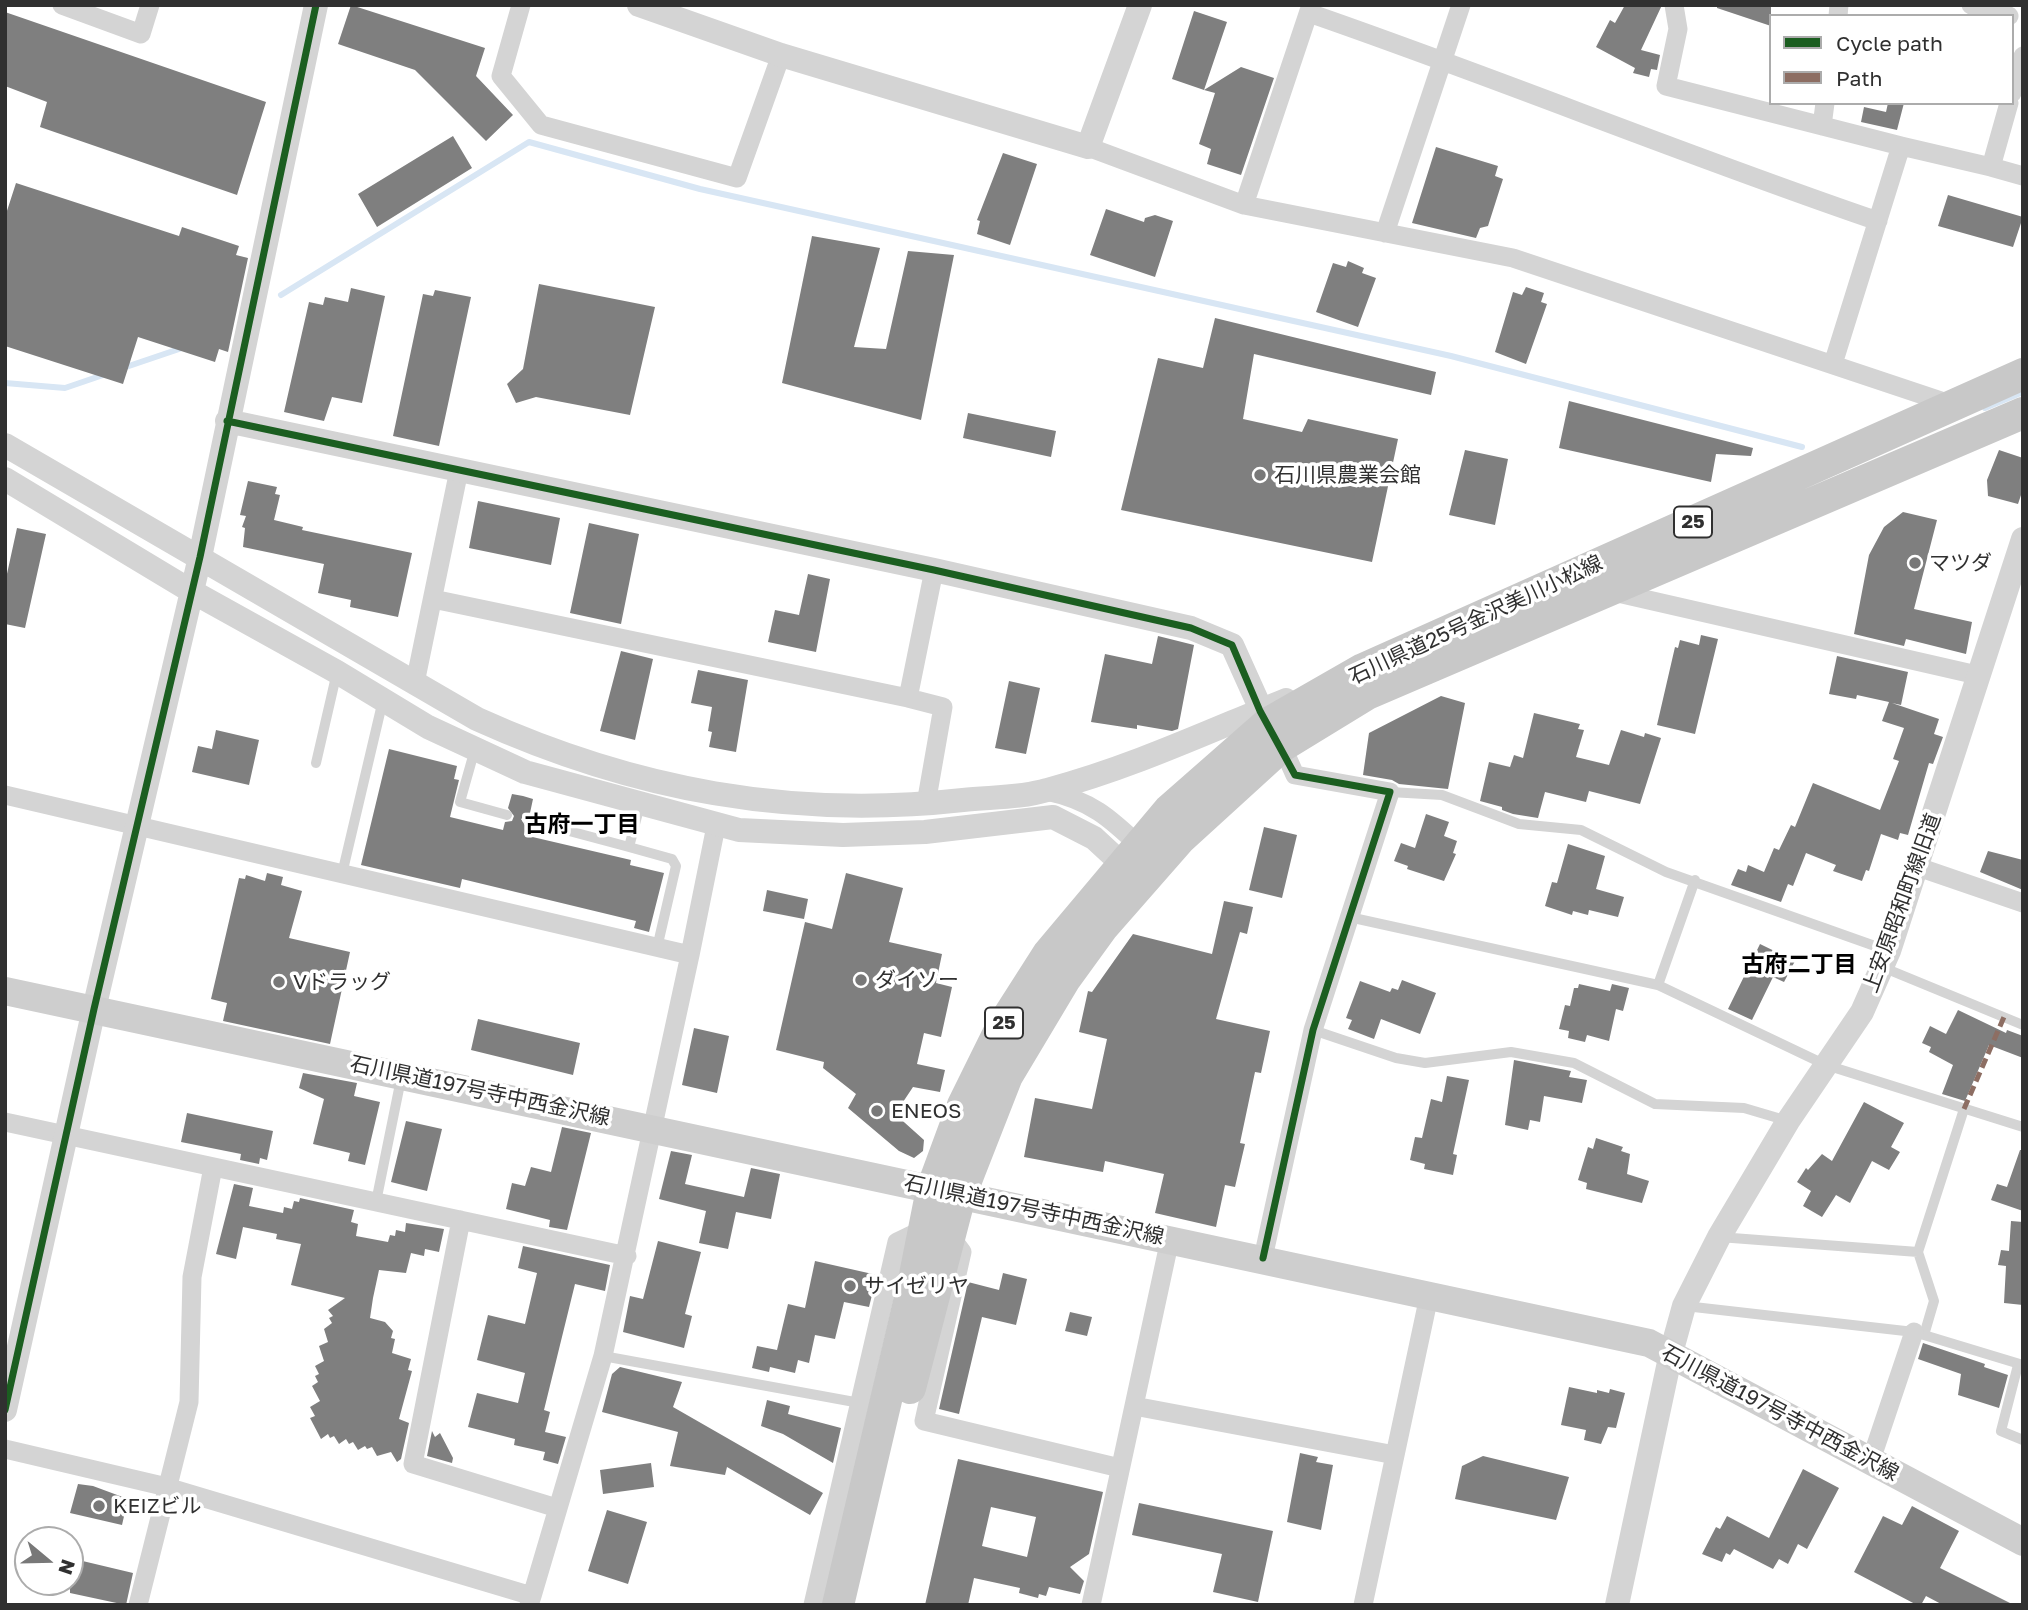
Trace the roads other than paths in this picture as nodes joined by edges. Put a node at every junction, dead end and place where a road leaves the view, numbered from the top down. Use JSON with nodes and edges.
{"nodes":[{"id":1,"x":62,"y":5,"type":"edge"},
{"id":2,"x":150,"y":5,"type":"edge"},
{"id":3,"x":316,"y":5,"type":"edge"},
{"id":4,"x":521,"y":5,"type":"edge"},
{"id":5,"x":639,"y":5,"type":"edge"},
{"id":6,"x":1140,"y":5,"type":"edge"},
{"id":7,"x":1461,"y":5,"type":"edge"},
{"id":8,"x":1674,"y":5,"type":"edge"},
{"id":9,"x":1971,"y":5,"type":"edge"},
{"id":10,"x":1310,"y":9,"type":"edge"},
{"id":11,"x":692,"y":13,"type":"edge"},
{"id":12,"x":2004,"y":14,"type":"edge"},
{"id":13,"x":781,"y":55,"type":"junction"},
{"id":14,"x":2023,"y":56,"type":"edge"},
{"id":15,"x":1443,"y":60,"type":"junction"},
{"id":16,"x":2014,"y":86,"type":"edge"},
{"id":17,"x":1825,"y":105,"type":"edge"},
{"id":18,"x":2008,"y":105,"type":"edge"},
{"id":19,"x":1822,"y":126,"type":"junction"},
{"id":20,"x":1901,"y":146,"type":"junction"},
{"id":21,"x":1088,"y":147,"type":"junction"},
{"id":22,"x":1992,"y":167,"type":"junction"},
{"id":23,"x":2023,"y":176,"type":"edge"},
{"id":24,"x":1244,"y":205,"type":"junction"},
{"id":25,"x":1878,"y":221,"type":"junction"},
{"id":26,"x":1385,"y":233,"type":"junction"},
{"id":27,"x":1833,"y":364,"type":"junction"},
{"id":28,"x":2023,"y":374,"type":"edge"},
{"id":29,"x":1950,"y":404,"type":"junction"},
{"id":30,"x":2023,"y":413,"type":"edge"},
{"id":31,"x":227,"y":421,"type":"junction"},
{"id":32,"x":5,"y":445,"type":"edge"},
{"id":33,"x":459,"y":470,"type":"junction"},
{"id":34,"x":5,"y":479,"type":"edge"},
{"id":35,"x":2023,"y":539,"type":"edge"},
{"id":36,"x":200,"y":557,"type":"junction"},
{"id":37,"x":934,"y":570,"type":"junction"},
{"id":38,"x":2016,"y":579,"type":"edge"},
{"id":39,"x":1608,"y":590,"type":"junction"},
{"id":40,"x":191,"y":592,"type":"junction"},
{"id":41,"x":433,"y":599,"type":"junction"},
{"id":42,"x":337,"y":672,"type":"junction"},
{"id":43,"x":1977,"y":674,"type":"junction"},
{"id":44,"x":415,"y":683,"type":"junction"},
{"id":45,"x":908,"y":698,"type":"junction"},
{"id":46,"x":383,"y":700,"type":"junction"},
{"id":47,"x":1270,"y":727,"type":"junction"},
{"id":48,"x":475,"y":749,"type":"junction"},
{"id":49,"x":316,"y":763,"type":"dead end"},
{"id":50,"x":1045,"y":791,"type":"junction"},
{"id":51,"x":1390,"y":792,"type":"junction"},
{"id":52,"x":5,"y":795,"type":"edge"},
{"id":53,"x":926,"y":804,"type":"junction"},
{"id":54,"x":640,"y":805,"type":"junction"},
{"id":55,"x":506,"y":815,"type":"dead end"},
{"id":56,"x":528,"y":820,"type":"dead end"},
{"id":57,"x":136,"y":825,"type":"junction"},
{"id":58,"x":716,"y":826,"type":"junction"},
{"id":59,"x":629,"y":847,"type":"junction"},
{"id":60,"x":1139,"y":863,"type":"junction"},
{"id":61,"x":1918,"y":867,"type":"junction"},
{"id":62,"x":342,"y":874,"type":"junction"},
{"id":63,"x":1695,"y":880,"type":"junction"},
{"id":64,"x":2023,"y":903,"type":"edge"},
{"id":65,"x":1349,"y":917,"type":"junction"},
{"id":66,"x":657,"y":948,"type":"junction"},
{"id":67,"x":690,"y":955,"type":"junction"},
{"id":68,"x":1886,"y":959,"type":"junction"},
{"id":69,"x":1658,"y":985,"type":"junction"},
{"id":70,"x":5,"y":990,"type":"edge"},
{"id":71,"x":94,"y":1009,"type":"junction"},
{"id":72,"x":2023,"y":1025,"type":"edge"},
{"id":73,"x":1313,"y":1030,"type":"junction"},
{"id":74,"x":1826,"y":1065,"type":"junction"},
{"id":75,"x":401,"y":1074,"type":"junction"},
{"id":76,"x":1964,"y":1109,"type":"junction"},
{"id":77,"x":1788,"y":1121,"type":"junction"},
{"id":78,"x":5,"y":1122,"type":"edge"},
{"id":79,"x":2023,"y":1127,"type":"edge"},
{"id":80,"x":651,"y":1128,"type":"junction"},
{"id":81,"x":65,"y":1135,"type":"junction"},
{"id":82,"x":213,"y":1167,"type":"junction"},
{"id":83,"x":946,"y":1192,"type":"junction"},
{"id":84,"x":376,"y":1202,"type":"junction"},
{"id":85,"x":461,"y":1220,"type":"junction"},
{"id":86,"x":937,"y":1233,"type":"junction"},
{"id":87,"x":1719,"y":1237,"type":"junction"},
{"id":88,"x":1170,"y":1239,"type":"junction"},
{"id":89,"x":1918,"y":1252,"type":"junction"},
{"id":90,"x":627,"y":1256,"type":"junction"},
{"id":91,"x":1262,"y":1258,"type":"junction"},
{"id":92,"x":1429,"y":1296,"type":"junction"},
{"id":93,"x":1684,"y":1306,"type":"junction"},
{"id":94,"x":1919,"y":1334,"type":"junction"},
{"id":95,"x":1671,"y":1353,"type":"junction"},
{"id":96,"x":603,"y":1356,"type":"junction"},
{"id":97,"x":2020,"y":1365,"type":"edge"},
{"id":98,"x":860,"y":1403,"type":"junction"},
{"id":99,"x":1134,"y":1405,"type":"junction"},
{"id":100,"x":5,"y":1410,"type":"edge"},
{"id":101,"x":2023,"y":1440,"type":"edge"},
{"id":102,"x":5,"y":1449,"type":"edge"},
{"id":103,"x":1395,"y":1455,"type":"junction"},
{"id":104,"x":1870,"y":1463,"type":"junction"},
{"id":105,"x":1121,"y":1468,"type":"junction"},
{"id":106,"x":167,"y":1487,"type":"junction"},
{"id":107,"x":558,"y":1508,"type":"junction"},
{"id":108,"x":871,"y":1513,"type":"junction"},
{"id":109,"x":2023,"y":1542,"type":"edge"},
{"id":110,"x":530,"y":1600,"type":"edge"},
{"id":111,"x":1618,"y":1600,"type":"edge"},
{"id":112,"x":138,"y":1605,"type":"edge"},
{"id":113,"x":813,"y":1605,"type":"edge"},
{"id":114,"x":838,"y":1605,"type":"edge"},
{"id":115,"x":861,"y":1605,"type":"edge"},
{"id":116,"x":1091,"y":1605,"type":"edge"},
{"id":117,"x":1363,"y":1605,"type":"edge"}],
"edges":[{"from":1,"to":2,"type":"street"},
{"from":3,"to":31,"type":"street"},
{"from":4,"to":13,"type":"street"},
{"from":5,"to":11,"type":"street"},
{"from":6,"to":21,"type":"street"},
{"from":7,"to":15,"type":"street"},
{"from":8,"to":19,"type":"street"},
{"from":9,"to":12,"type":"street"},
{"from":10,"to":15,"type":"street"},
{"from":10,"to":24,"type":"street"},
{"from":11,"to":13,"type":"street"},
{"from":13,"to":21,"type":"street"},
{"from":14,"to":16,"type":"street"},
{"from":15,"to":25,"type":"street"},
{"from":15,"to":26,"type":"street"},
{"from":17,"to":19,"type":"street"},
{"from":18,"to":22,"type":"street"},
{"from":19,"to":20,"type":"street"},
{"from":20,"to":22,"type":"street"},
{"from":20,"to":25,"type":"street"},
{"from":21,"to":24,"type":"street"},
{"from":22,"to":23,"type":"street"},
{"from":24,"to":26,"type":"street"},
{"from":25,"to":27,"type":"street"},
{"from":26,"to":27,"type":"street"},
{"from":27,"to":29,"type":"street"},
{"from":28,"to":29,"type":"main road","name":"石川県道25号金沢美川小松線","number":"25"},
{"from":29,"to":47,"type":"main road","name":"石川県道25号金沢美川小松線","number":"25"},
{"from":30,"to":39,"type":"main road","name":"石川県道25号金沢美川小松線","number":"25"},
{"from":31,"to":33,"type":"street"},
{"from":31,"to":36,"type":"street"},
{"from":32,"to":36,"type":"street"},
{"from":33,"to":37,"type":"street"},
{"from":33,"to":41,"type":"street"},
{"from":34,"to":40,"type":"street"},
{"from":35,"to":38,"type":"street","name":"上安原昭和町線旧道"},
{"from":36,"to":40,"type":"street"},
{"from":36,"to":44,"type":"street"},
{"from":37,"to":45,"type":"street"},
{"from":37,"to":47,"type":"street"},
{"from":38,"to":43,"type":"street","name":"上安原昭和町線旧道"},
{"from":39,"to":43,"type":"street"},
{"from":39,"to":47,"type":"main road","name":"石川県道25号金沢美川小松線","number":"25"},
{"from":40,"to":42,"type":"street"},
{"from":40,"to":57,"type":"street"},
{"from":41,"to":44,"type":"street"},
{"from":41,"to":45,"type":"street"},
{"from":42,"to":46,"type":"street"},
{"from":42,"to":49,"type":"lane"},
{"from":43,"to":61,"type":"street","name":"上安原昭和町線旧道"},
{"from":44,"to":53,"type":"street"},
{"from":45,"to":53,"type":"street"},
{"from":46,"to":48,"type":"street"},
{"from":46,"to":62,"type":"lane"},
{"from":47,"to":50,"type":"street"},
{"from":47,"to":51,"type":"street"},
{"from":47,"to":60,"type":"main road","name":"石川県道25号金沢美川小松線","number":"25"},
{"from":48,"to":54,"type":"street"},
{"from":48,"to":55,"type":"lane"},
{"from":50,"to":53,"type":"street"},
{"from":50,"to":60,"type":"street"},
{"from":51,"to":63,"type":"lane"},
{"from":51,"to":65,"type":"street"},
{"from":52,"to":57,"type":"street"},
{"from":54,"to":58,"type":"street"},
{"from":54,"to":59,"type":"lane"},
{"from":56,"to":59,"type":"lane"},
{"from":57,"to":62,"type":"street"},
{"from":57,"to":71,"type":"street"},
{"from":58,"to":60,"type":"street"},
{"from":58,"to":67,"type":"street"},
{"from":59,"to":66,"type":"lane"},
{"from":60,"to":83,"type":"main road","name":"石川県道25号金沢美川小松線","number":"25"},
{"from":61,"to":64,"type":"street"},
{"from":61,"to":68,"type":"street","name":"上安原昭和町線旧道"},
{"from":62,"to":66,"type":"street"},
{"from":63,"to":68,"type":"lane"},
{"from":63,"to":69,"type":"lane"},
{"from":65,"to":69,"type":"lane"},
{"from":65,"to":73,"type":"street"},
{"from":66,"to":67,"type":"street"},
{"from":67,"to":80,"type":"street"},
{"from":68,"to":72,"type":"lane"},
{"from":68,"to":74,"type":"street","name":"上安原昭和町線旧道"},
{"from":69,"to":74,"type":"lane"},
{"from":70,"to":71,"type":"main road","name":"石川県道197号寺中西金沢線"},
{"from":71,"to":75,"type":"main road","name":"石川県道197号寺中西金沢線"},
{"from":71,"to":81,"type":"street"},
{"from":73,"to":77,"type":"lane"},
{"from":73,"to":91,"type":"street"},
{"from":74,"to":76,"type":"lane"},
{"from":74,"to":77,"type":"street","name":"上安原昭和町線旧道"},
{"from":75,"to":80,"type":"main road","name":"石川県道197号寺中西金沢線"},
{"from":75,"to":84,"type":"lane"},
{"from":76,"to":79,"type":"lane"},
{"from":76,"to":89,"type":"lane"},
{"from":77,"to":87,"type":"street","name":"上安原昭和町線旧道"},
{"from":78,"to":81,"type":"street"},
{"from":80,"to":83,"type":"main road","name":"石川県道197号寺中西金沢線"},
{"from":80,"to":90,"type":"street"},
{"from":81,"to":82,"type":"street"},
{"from":81,"to":100,"type":"street"},
{"from":82,"to":84,"type":"street"},
{"from":82,"to":106,"type":"street"},
{"from":83,"to":86,"type":"main road","name":"石川県道25号金沢美川小松線","number":"25"},
{"from":83,"to":88,"type":"main road","name":"石川県道197号寺中西金沢線"},
{"from":84,"to":85,"type":"street"},
{"from":85,"to":90,"type":"street"},
{"from":85,"to":107,"type":"street"},
{"from":86,"to":98,"type":"street"},
{"from":86,"to":105,"type":"street"},
{"from":86,"to":108,"type":"main road","name":"石川県道25号金沢美川小松線","number":"25"},
{"from":87,"to":89,"type":"lane"},
{"from":87,"to":93,"type":"street","name":"上安原昭和町線旧道"},
{"from":88,"to":91,"type":"main road","name":"石川県道197号寺中西金沢線"},
{"from":88,"to":99,"type":"street"},
{"from":89,"to":94,"type":"lane"},
{"from":90,"to":96,"type":"street"},
{"from":91,"to":92,"type":"main road","name":"石川県道197号寺中西金沢線"},
{"from":92,"to":95,"type":"main road","name":"石川県道197号寺中西金沢線"},
{"from":92,"to":103,"type":"street"},
{"from":93,"to":94,"type":"lane"},
{"from":93,"to":95,"type":"street","name":"上安原昭和町線旧道"},
{"from":94,"to":97,"type":"lane"},
{"from":94,"to":104,"type":"street"},
{"from":95,"to":104,"type":"main road","name":"石川県道197号寺中西金沢線"},
{"from":95,"to":111,"type":"street","name":"上安原昭和町線旧道"},
{"from":96,"to":98,"type":"lane"},
{"from":96,"to":107,"type":"street"},
{"from":97,"to":101,"type":"lane"},
{"from":98,"to":113,"type":"street"},
{"from":99,"to":103,"type":"street"},
{"from":99,"to":105,"type":"street"},
{"from":102,"to":106,"type":"street"},
{"from":103,"to":117,"type":"street"},
{"from":104,"to":109,"type":"main road","name":"石川県道197号寺中西金沢線"},
{"from":105,"to":116,"type":"street"},
{"from":106,"to":110,"type":"street"},
{"from":106,"to":112,"type":"street"},
{"from":107,"to":110,"type":"street"},
{"from":108,"to":114,"type":"main road","number":"25"},
{"from":108,"to":115,"type":"main road","number":"25"}]}
